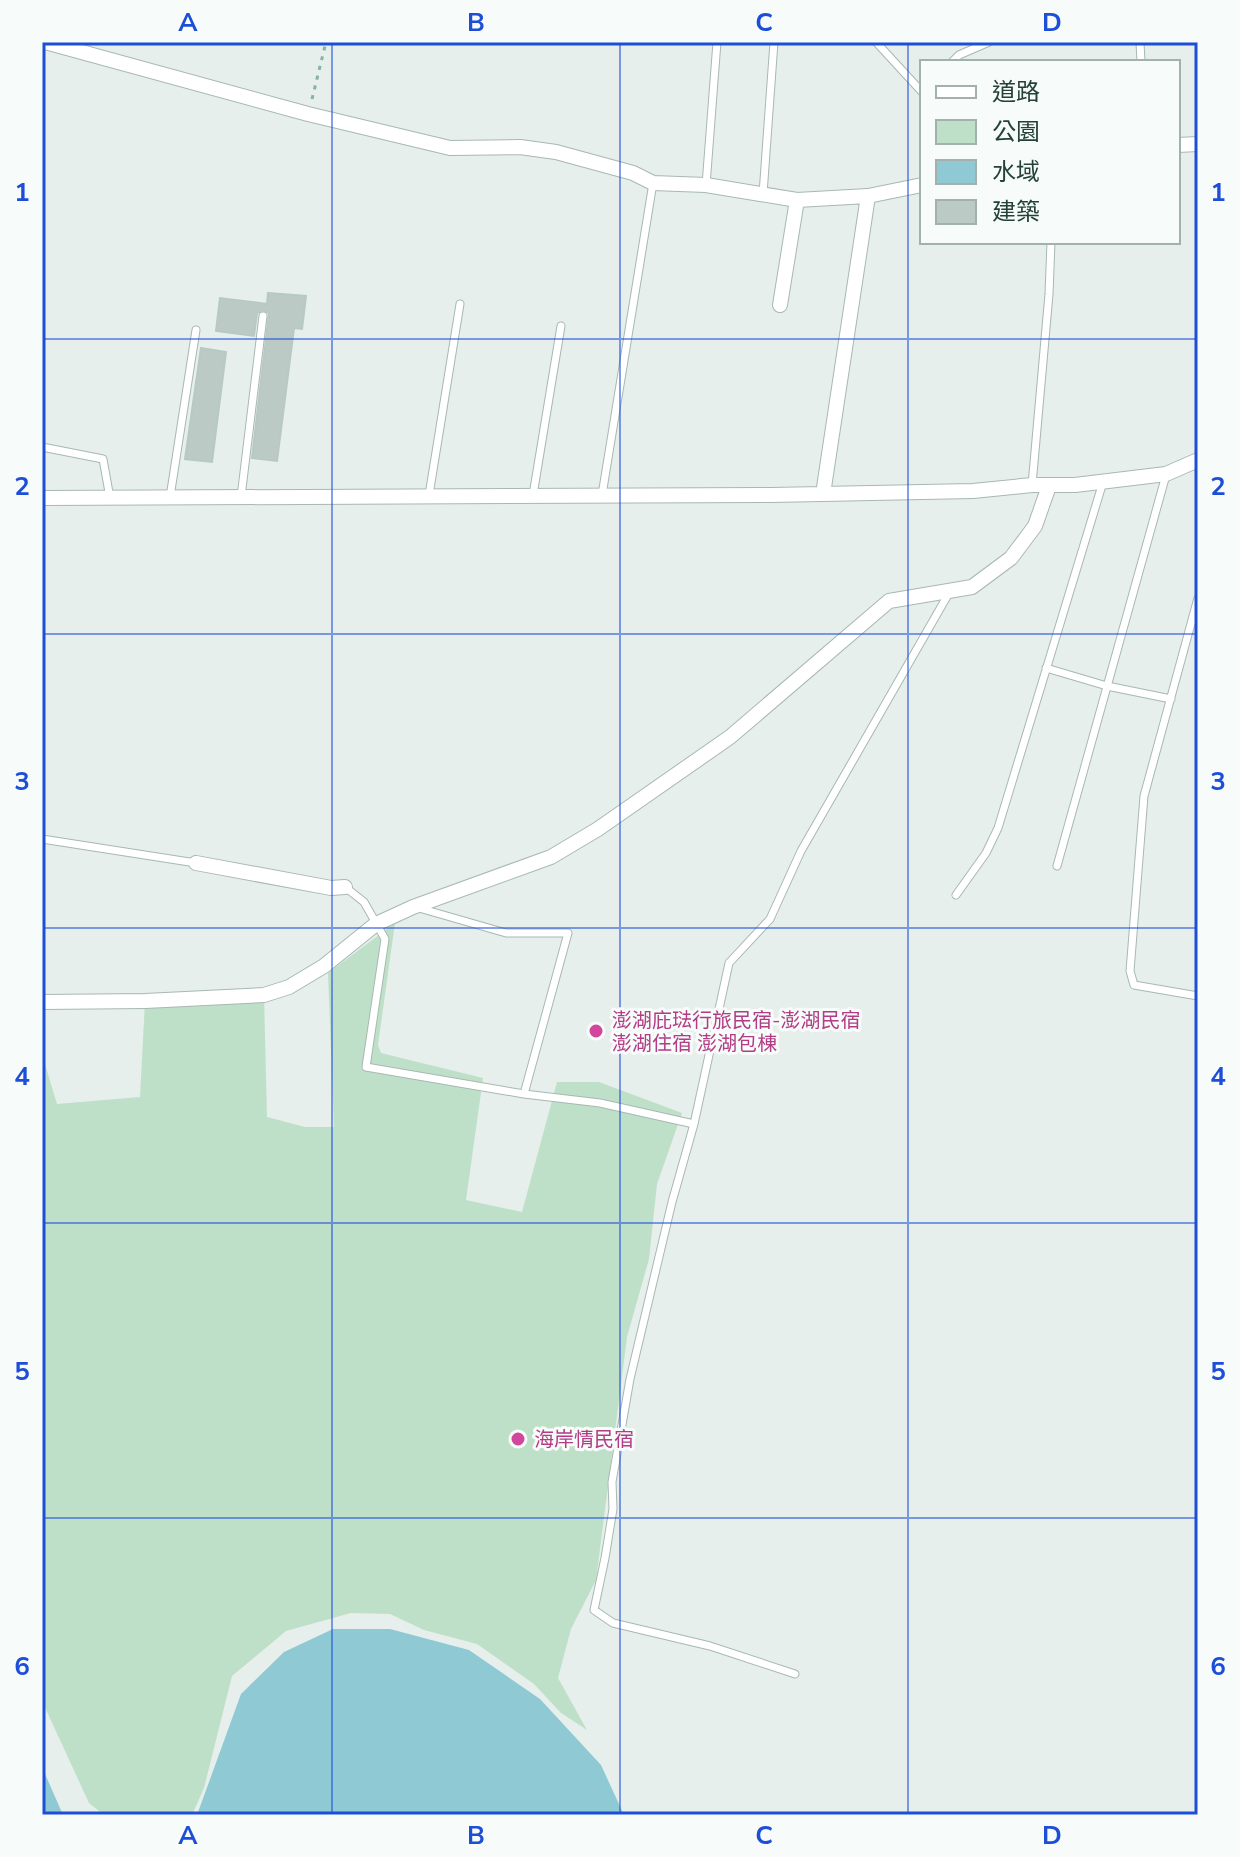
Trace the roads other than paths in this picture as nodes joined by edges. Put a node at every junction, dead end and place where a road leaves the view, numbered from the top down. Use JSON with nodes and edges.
{"nodes":[{"id":1,"x":45,"y":42,"type":"edge"},
{"id":2,"x":717,"y":42,"type":"edge"},
{"id":3,"x":774,"y":42,"type":"edge"},
{"id":4,"x":876,"y":42,"type":"edge"},
{"id":5,"x":989,"y":42,"type":"edge"},
{"id":6,"x":954,"y":60,"type":"edge"},
{"id":7,"x":920,"y":90,"type":"edge"},
{"id":8,"x":653,"y":183,"type":"junction"},
{"id":9,"x":706,"y":185,"type":"junction"},
{"id":10,"x":920,"y":185,"type":"edge"},
{"id":11,"x":763,"y":194,"type":"junction"},
{"id":12,"x":868,"y":196,"type":"junction"},
{"id":13,"x":797,"y":200,"type":"junction"},
{"id":14,"x":1051,"y":244,"type":"edge"},
{"id":15,"x":460,"y":304,"type":"dead end"},
{"id":16,"x":780,"y":305,"type":"dead end"},
{"id":17,"x":263,"y":316,"type":"dead end"},
{"id":18,"x":561,"y":326,"type":"dead end"},
{"id":19,"x":196,"y":330,"type":"dead end"},
{"id":20,"x":42,"y":447,"type":"edge"},
{"id":21,"x":1198,"y":460,"type":"edge"},
{"id":22,"x":1166,"y":474,"type":"junction"},
{"id":23,"x":1103,"y":482,"type":"junction"},
{"id":24,"x":1032,"y":485,"type":"junction"},
{"id":25,"x":1049,"y":486,"type":"junction"},
{"id":26,"x":823,"y":494,"type":"junction"},
{"id":27,"x":429,"y":495,"type":"junction"},
{"id":28,"x":533,"y":495,"type":"junction"},
{"id":29,"x":602,"y":495,"type":"junction"},
{"id":30,"x":241,"y":497,"type":"junction"},
{"id":31,"x":42,"y":498,"type":"edge"},
{"id":32,"x":110,"y":498,"type":"junction"},
{"id":33,"x":169,"y":499,"type":"junction"},
{"id":34,"x":949,"y":593,"type":"junction"},
{"id":35,"x":1198,"y":598,"type":"edge"},
{"id":36,"x":1046,"y":668,"type":"junction"},
{"id":37,"x":1107,"y":686,"type":"junction"},
{"id":38,"x":1171,"y":699,"type":"junction"},
{"id":39,"x":42,"y":839,"type":"edge"},
{"id":40,"x":196,"y":863,"type":"joint"},
{"id":41,"x":1057,"y":866,"type":"dead end"},
{"id":42,"x":345,"y":887,"type":"joint"},
{"id":43,"x":956,"y":895,"type":"dead end"},
{"id":44,"x":413,"y":907,"type":"junction"},
{"id":45,"x":376,"y":924,"type":"junction"},
{"id":46,"x":1198,"y":996,"type":"edge"},
{"id":47,"x":42,"y":1002,"type":"edge"},
{"id":48,"x":524,"y":1094,"type":"junction"},
{"id":49,"x":694,"y":1124,"type":"junction"},
{"id":50,"x":795,"y":1674,"type":"dead end"}],
"edges":[{"from":1,"to":8,"type":"street"},
{"from":2,"to":9,"type":"lane"},
{"from":3,"to":11,"type":"lane"},
{"from":4,"to":7,"type":"lane"},
{"from":5,"to":6,"type":"lane"},
{"from":8,"to":9,"type":"street"},
{"from":8,"to":29,"type":"lane"},
{"from":9,"to":11,"type":"street"},
{"from":10,"to":12,"type":"street"},
{"from":11,"to":13,"type":"street"},
{"from":12,"to":13,"type":"street"},
{"from":12,"to":26,"type":"street"},
{"from":13,"to":16,"type":"street"},
{"from":14,"to":24,"type":"lane"},
{"from":15,"to":27,"type":"lane"},
{"from":17,"to":30,"type":"lane"},
{"from":18,"to":28,"type":"lane"},
{"from":19,"to":33,"type":"lane"},
{"from":20,"to":32,"type":"lane"},
{"from":21,"to":22,"type":"street"},
{"from":22,"to":23,"type":"street"},
{"from":22,"to":37,"type":"lane"},
{"from":23,"to":25,"type":"street"},
{"from":23,"to":36,"type":"lane"},
{"from":24,"to":25,"type":"street"},
{"from":24,"to":26,"type":"street"},
{"from":25,"to":34,"type":"street"},
{"from":26,"to":29,"type":"street"},
{"from":27,"to":28,"type":"street"},
{"from":27,"to":30,"type":"street"},
{"from":28,"to":29,"type":"street"},
{"from":30,"to":33,"type":"street"},
{"from":31,"to":32,"type":"street"},
{"from":32,"to":33,"type":"street"},
{"from":34,"to":44,"type":"street"},
{"from":34,"to":49,"type":"lane"},
{"from":35,"to":38,"type":"lane"},
{"from":36,"to":37,"type":"lane"},
{"from":36,"to":43,"type":"lane"},
{"from":37,"to":38,"type":"lane"},
{"from":37,"to":41,"type":"lane"},
{"from":38,"to":46,"type":"lane"},
{"from":39,"to":40,"type":"lane"},
{"from":40,"to":42,"type":"street"},
{"from":42,"to":45,"type":"lane"},
{"from":44,"to":45,"type":"street"},
{"from":44,"to":48,"type":"lane"},
{"from":45,"to":47,"type":"street"},
{"from":45,"to":48,"type":"lane"},
{"from":48,"to":49,"type":"lane"},
{"from":49,"to":50,"type":"lane"}]}
